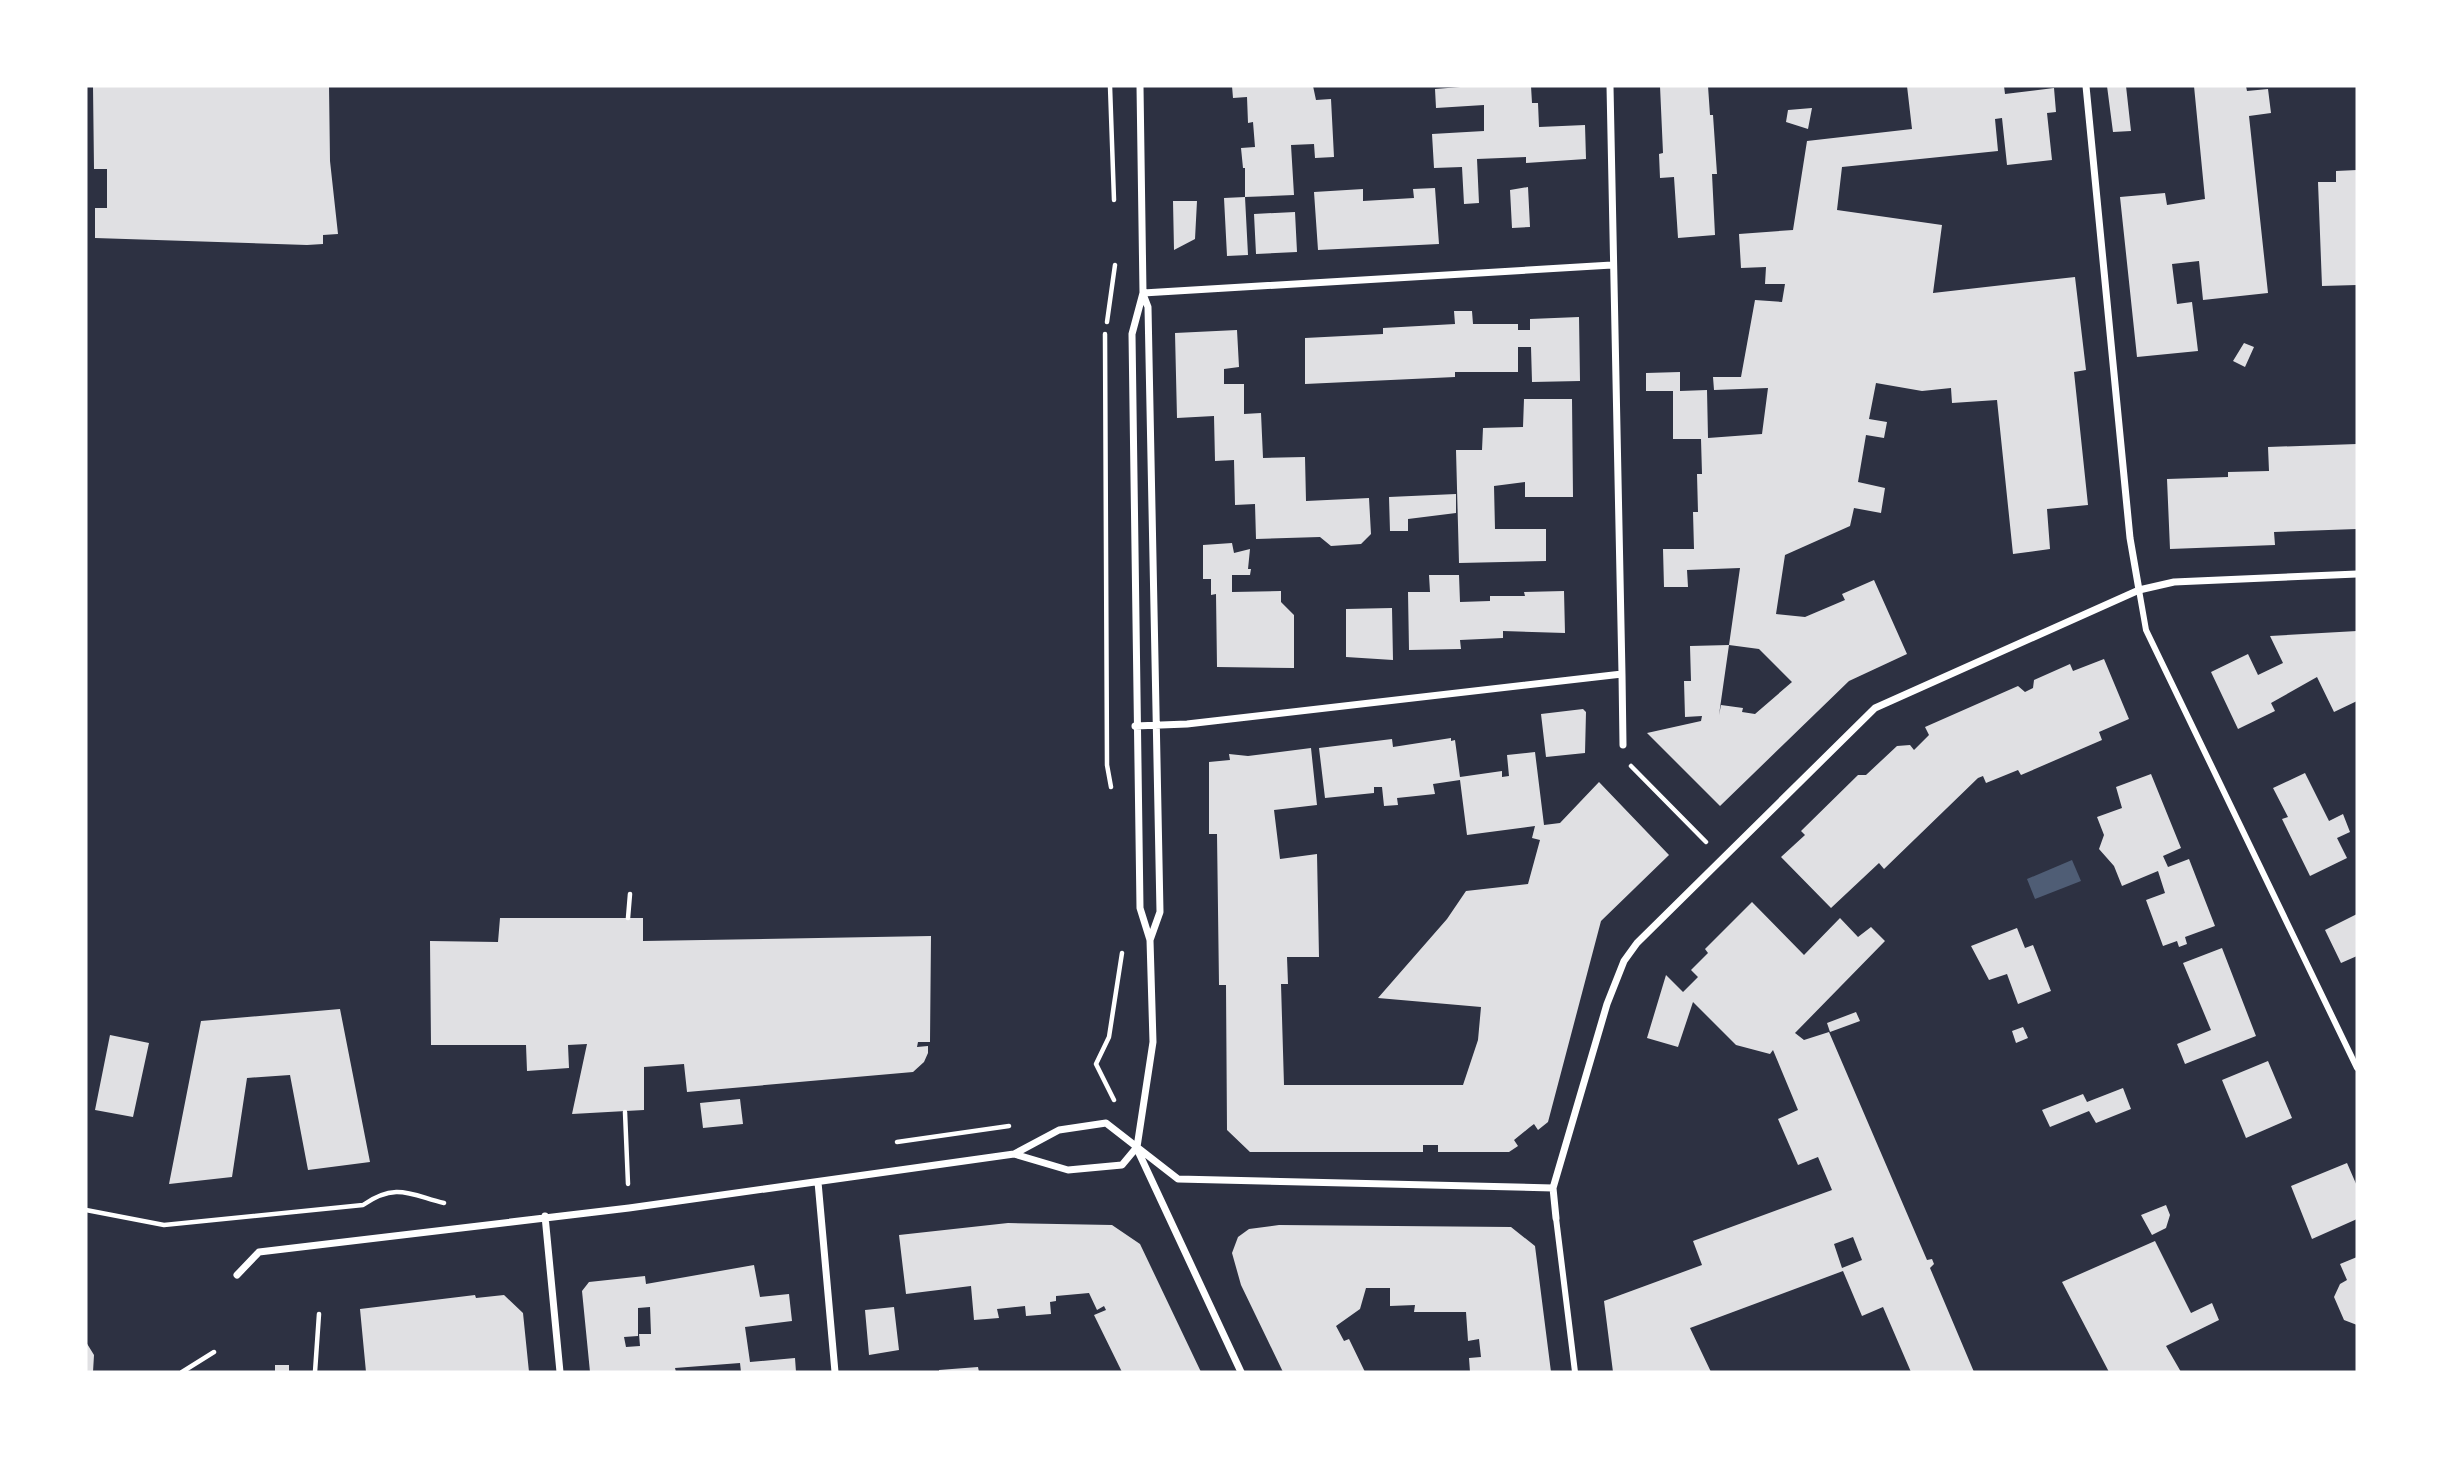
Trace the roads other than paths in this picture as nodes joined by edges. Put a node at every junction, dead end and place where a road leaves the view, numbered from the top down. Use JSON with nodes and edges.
{"nodes":[{"id":1,"x":1140,"y":86,"type":"edge"},
{"id":2,"x":1609,"y":86,"type":"edge"},
{"id":3,"x":2086,"y":86,"type":"edge"},
{"id":4,"x":1612,"y":265,"type":"junction"},
{"id":5,"x":1143,"y":293,"type":"junction"},
{"id":6,"x":2357,"y":575,"type":"edge"},
{"id":7,"x":2138,"y":590,"type":"junction"},
{"id":8,"x":1622,"y":674,"type":"junction"},
{"id":9,"x":1155,"y":725,"type":"junction"},
{"id":10,"x":1135,"y":726,"type":"junction"},
{"id":11,"x":1623,"y":745,"type":"dead end"},
{"id":12,"x":1150,"y":940,"type":"junction"},
{"id":13,"x":2357,"y":1068,"type":"edge"},
{"id":14,"x":1137,"y":1147,"type":"junction"},
{"id":15,"x":1014,"y":1154,"type":"junction"},
{"id":16,"x":818,"y":1182,"type":"junction"},
{"id":17,"x":1553,"y":1188,"type":"junction"},
{"id":18,"x":545,"y":1216,"type":"junction"},
{"id":19,"x":1556,"y":1218,"type":"joint"},
{"id":20,"x":237,"y":1275,"type":"dead end"},
{"id":21,"x":560,"y":1372,"type":"edge"},
{"id":22,"x":835,"y":1372,"type":"edge"},
{"id":23,"x":1241,"y":1372,"type":"edge"},
{"id":24,"x":1575,"y":1372,"type":"edge"}],
"edges":[{"from":1,"to":5,"type":"street"},
{"from":2,"to":4,"type":"street"},
{"from":3,"to":7,"type":"street"},
{"from":4,"to":5,"type":"street"},
{"from":4,"to":8,"type":"street"},
{"from":5,"to":9,"type":"street"},
{"from":5,"to":10,"type":"street"},
{"from":6,"to":7,"type":"street"},
{"from":7,"to":13,"type":"street"},
{"from":7,"to":17,"type":"street"},
{"from":8,"to":9,"type":"street"},
{"from":8,"to":11,"type":"street"},
{"from":9,"to":10,"type":"street"},
{"from":9,"to":12,"type":"street"},
{"from":10,"to":12,"type":"street"},
{"from":12,"to":14,"type":"street"},
{"from":14,"to":15,"type":"street"},
{"from":14,"to":15,"type":"street"},
{"from":14,"to":17,"type":"street"},
{"from":14,"to":23,"type":"street"},
{"from":15,"to":16,"type":"street"},
{"from":16,"to":18,"type":"street"},
{"from":16,"to":22,"type":"street"},
{"from":17,"to":19,"type":"street"},
{"from":18,"to":20,"type":"street"},
{"from":18,"to":21,"type":"street"},
{"from":19,"to":24,"type":"street"}]}
